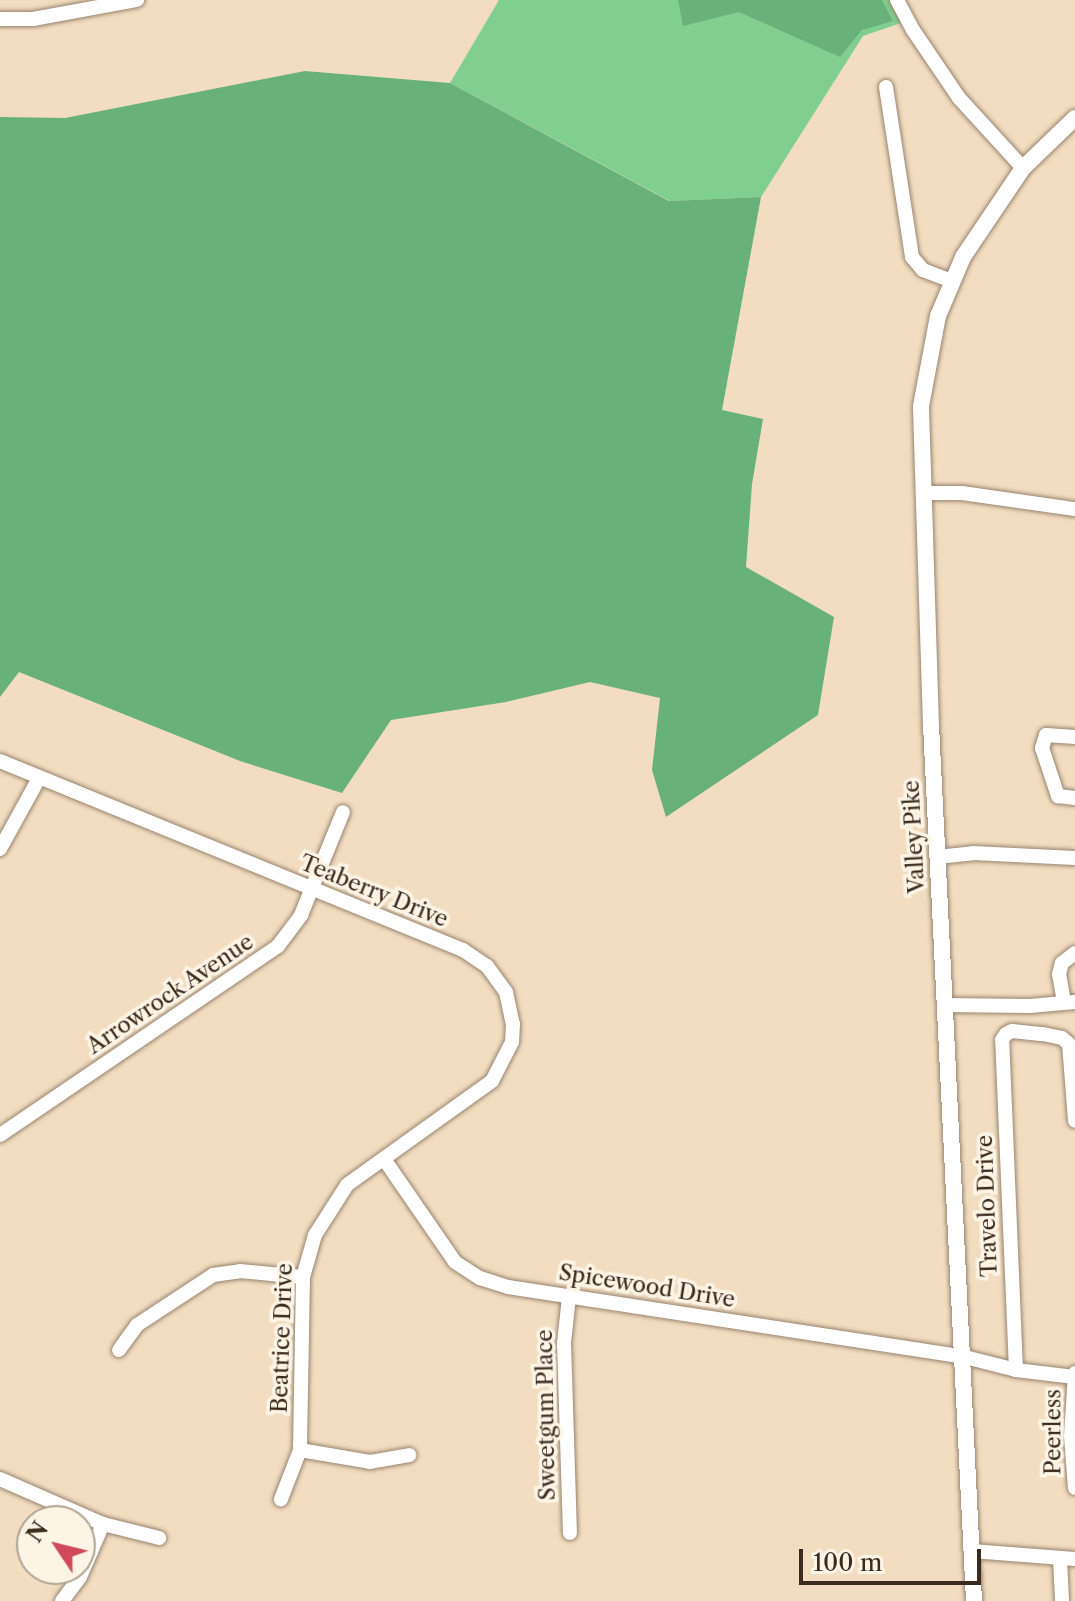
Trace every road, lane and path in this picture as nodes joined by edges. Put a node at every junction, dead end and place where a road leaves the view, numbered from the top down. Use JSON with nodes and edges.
{"nodes":[{"id":1,"x":137,"y":0,"type":"edge"},
{"id":2,"x":897,"y":0,"type":"edge"},
{"id":3,"x":71,"y":6,"type":"edge"},
{"id":4,"x":0,"y":19,"type":"edge"},
{"id":5,"x":886,"y":87,"type":"dead end"},
{"id":6,"x":1075,"y":118,"type":"edge"},
{"id":7,"x":1023,"y":168,"type":"junction"},
{"id":8,"x":951,"y":281,"type":"junction"},
{"id":9,"x":923,"y":493,"type":"junction"},
{"id":10,"x":1075,"y":509,"type":"edge"},
{"id":11,"x":1075,"y":737,"type":"edge"},
{"id":12,"x":0,"y":761,"type":"edge"},
{"id":13,"x":39,"y":778,"type":"junction"},
{"id":14,"x":1075,"y":798,"type":"edge"},
{"id":15,"x":343,"y":812,"type":"dead end"},
{"id":16,"x":0,"y":849,"type":"edge"},
{"id":17,"x":937,"y":857,"type":"junction"},
{"id":18,"x":1075,"y":858,"type":"edge"},
{"id":19,"x":312,"y":890,"type":"junction"},
{"id":20,"x":1075,"y":953,"type":"edge"},
{"id":21,"x":1070,"y":1002,"type":"edge"},
{"id":22,"x":944,"y":1005,"type":"junction"},
{"id":23,"x":1075,"y":1121,"type":"edge"},
{"id":24,"x":0,"y":1135,"type":"edge"},
{"id":25,"x":384,"y":1159,"type":"junction"},
{"id":26,"x":303,"y":1277,"type":"junction"},
{"id":27,"x":569,"y":1297,"type":"junction"},
{"id":28,"x":119,"y":1350,"type":"dead end"},
{"id":29,"x":961,"y":1356,"type":"junction"},
{"id":30,"x":1016,"y":1370,"type":"junction"},
{"id":31,"x":1075,"y":1375,"type":"edge"},
{"id":32,"x":300,"y":1450,"type":"junction"},
{"id":33,"x":409,"y":1455,"type":"dead end"},
{"id":34,"x":0,"y":1479,"type":"edge"},
{"id":35,"x":1075,"y":1488,"type":"edge"},
{"id":36,"x":281,"y":1499,"type":"dead end"},
{"id":37,"x":103,"y":1524,"type":"junction"},
{"id":38,"x":570,"y":1533,"type":"dead end"},
{"id":39,"x":159,"y":1538,"type":"dead end"},
{"id":40,"x":972,"y":1551,"type":"junction"},
{"id":41,"x":1067,"y":1558,"type":"edge"},
{"id":42,"x":62,"y":1601,"type":"edge"},
{"id":43,"x":974,"y":1601,"type":"edge"},
{"id":44,"x":1062,"y":1601,"type":"edge"}],
"edges":[{"from":1,"to":3,"type":"street"},
{"from":2,"to":7,"type":"street"},
{"from":3,"to":4,"type":"street"},
{"from":5,"to":8,"type":"street"},
{"from":6,"to":7,"type":"street","name":"Valley Pike"},
{"from":7,"to":8,"type":"street","name":"Valley Pike"},
{"from":8,"to":9,"type":"street","name":"Valley Pike"},
{"from":9,"to":10,"type":"street"},
{"from":9,"to":17,"type":"street","name":"Valley Pike"},
{"from":11,"to":14,"type":"street"},
{"from":12,"to":13,"type":"street","name":"Teaberry Drive"},
{"from":13,"to":16,"type":"street"},
{"from":13,"to":19,"type":"street","name":"Teaberry Drive"},
{"from":15,"to":19,"type":"street","name":"Arrowrock Avenue"},
{"from":17,"to":18,"type":"street"},
{"from":17,"to":22,"type":"street","name":"Valley Pike"},
{"from":19,"to":24,"type":"street","name":"Arrowrock Avenue"},
{"from":19,"to":25,"type":"street","name":"Teaberry Drive"},
{"from":20,"to":21,"type":"street"},
{"from":21,"to":22,"type":"street"},
{"from":22,"to":29,"type":"street","name":"Valley Pike"},
{"from":23,"to":30,"type":"street","name":"Travelo Drive"},
{"from":25,"to":26,"type":"street","name":"Beatrice Drive"},
{"from":25,"to":27,"type":"street","name":"Spicewood Drive"},
{"from":26,"to":28,"type":"street"},
{"from":26,"to":32,"type":"street","name":"Beatrice Drive"},
{"from":27,"to":29,"type":"street","name":"Spicewood Drive"},
{"from":27,"to":38,"type":"street","name":"Sweetgum Place"},
{"from":29,"to":30,"type":"street","name":"Spicewood Drive"},
{"from":29,"to":40,"type":"street","name":"Valley Pike"},
{"from":30,"to":31,"type":"street","name":"Spicewood Drive"},
{"from":31,"to":35,"type":"street","name":"Peerless"},
{"from":32,"to":33,"type":"street"},
{"from":32,"to":36,"type":"street","name":"Beatrice Drive"},
{"from":34,"to":37,"type":"street"},
{"from":37,"to":39,"type":"street"},
{"from":37,"to":42,"type":"street"},
{"from":40,"to":41,"type":"street"},
{"from":40,"to":43,"type":"street","name":"Valley Pike"},
{"from":41,"to":44,"type":"street"}]}
